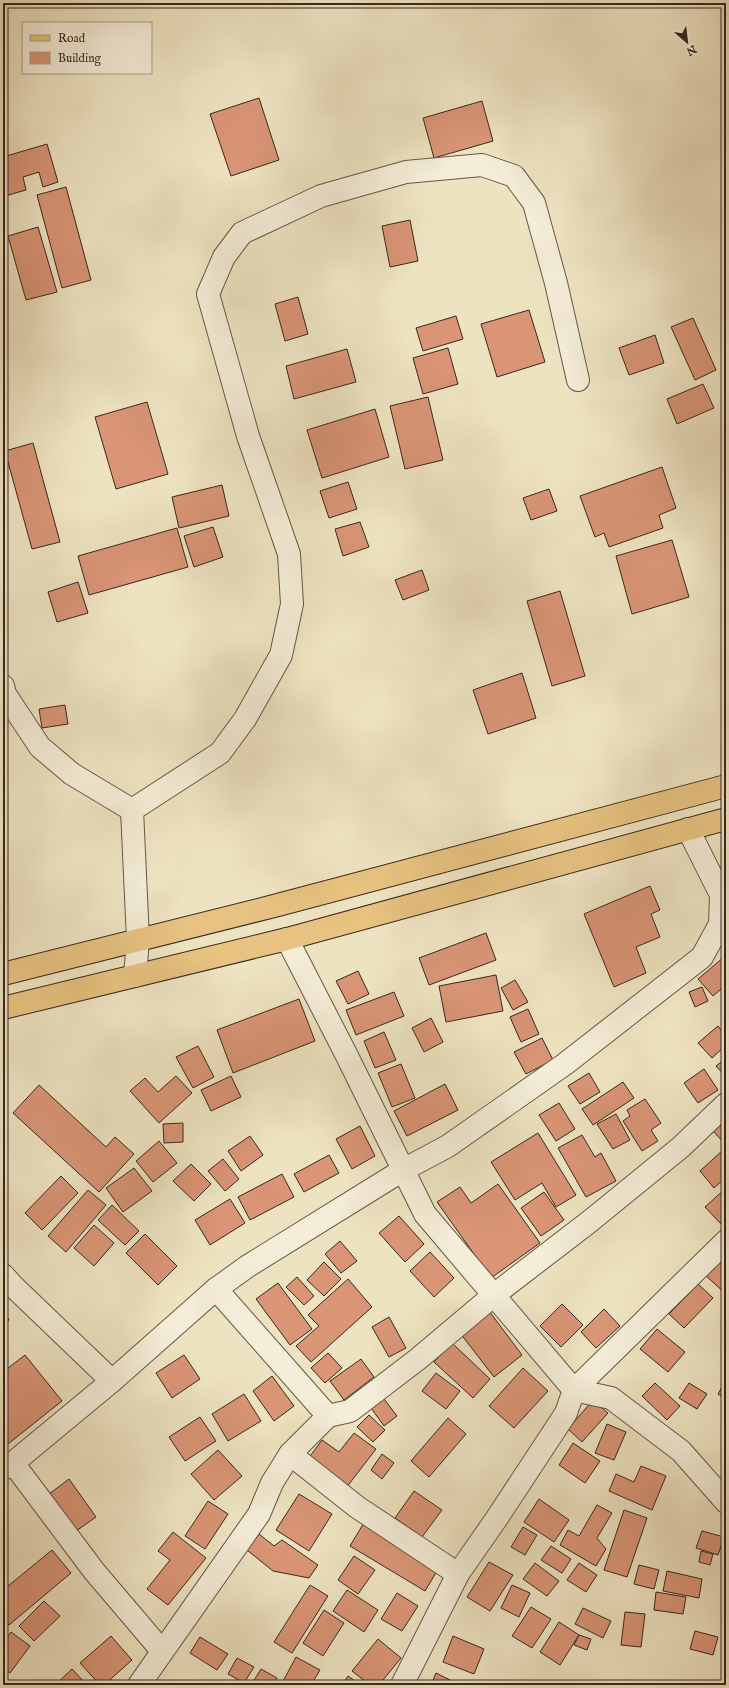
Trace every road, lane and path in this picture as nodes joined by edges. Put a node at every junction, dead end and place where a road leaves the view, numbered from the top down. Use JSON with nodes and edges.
{"nodes":[{"id":1,"x":578,"y":380,"type":"dead end"},
{"id":2,"x":3,"y":686,"type":"edge"},
{"id":3,"x":726,"y":786,"type":"edge"},
{"id":4,"x":132,"y":810,"type":"junction"},
{"id":5,"x":726,"y":819,"type":"edge"},
{"id":6,"x":688,"y":830,"type":"junction"},
{"id":7,"x":287,"y":939,"type":"junction"},
{"id":8,"x":138,"y":940,"type":"junction"},
{"id":9,"x":3,"y":974,"type":"edge"},
{"id":10,"x":135,"y":976,"type":"junction"},
{"id":11,"x":3,"y":1008,"type":"edge"},
{"id":12,"x":726,"y":1104,"type":"edge"},
{"id":13,"x":403,"y":1170,"type":"junction"},
{"id":14,"x":726,"y":1241,"type":"edge"},
{"id":15,"x":3,"y":1275,"type":"edge"},
{"id":16,"x":216,"y":1289,"type":"junction"},
{"id":17,"x":494,"y":1295,"type":"junction"},
{"id":18,"x":112,"y":1381,"type":"junction"},
{"id":19,"x":574,"y":1390,"type":"junction"},
{"id":20,"x":328,"y":1416,"type":"junction"},
{"id":21,"x":290,"y":1454,"type":"junction"},
{"id":22,"x":8,"y":1466,"type":"edge"},
{"id":23,"x":726,"y":1502,"type":"edge"},
{"id":24,"x":458,"y":1574,"type":"junction"},
{"id":25,"x":162,"y":1651,"type":"junction"},
{"id":26,"x":139,"y":1685,"type":"edge"},
{"id":27,"x":402,"y":1685,"type":"edge"}],
"edges":[{"from":1,"to":4,"type":"street"},
{"from":2,"to":4,"type":"street"},
{"from":3,"to":8,"type":"main road"},
{"from":4,"to":8,"type":"street"},
{"from":5,"to":6,"type":"main road"},
{"from":6,"to":7,"type":"main road"},
{"from":6,"to":13,"type":"street"},
{"from":7,"to":10,"type":"main road"},
{"from":7,"to":13,"type":"street"},
{"from":8,"to":9,"type":"main road"},
{"from":8,"to":10,"type":"street"},
{"from":10,"to":11,"type":"main road"},
{"from":12,"to":17,"type":"street"},
{"from":13,"to":16,"type":"street"},
{"from":13,"to":17,"type":"street"},
{"from":14,"to":19,"type":"street"},
{"from":15,"to":18,"type":"street"},
{"from":16,"to":18,"type":"street"},
{"from":16,"to":20,"type":"street"},
{"from":17,"to":19,"type":"street"},
{"from":17,"to":20,"type":"street"},
{"from":18,"to":22,"type":"street"},
{"from":19,"to":23,"type":"street"},
{"from":19,"to":24,"type":"street"},
{"from":20,"to":21,"type":"street"},
{"from":21,"to":24,"type":"street"},
{"from":21,"to":25,"type":"street"},
{"from":22,"to":25,"type":"street"},
{"from":24,"to":27,"type":"street"},
{"from":25,"to":26,"type":"street"}]}
